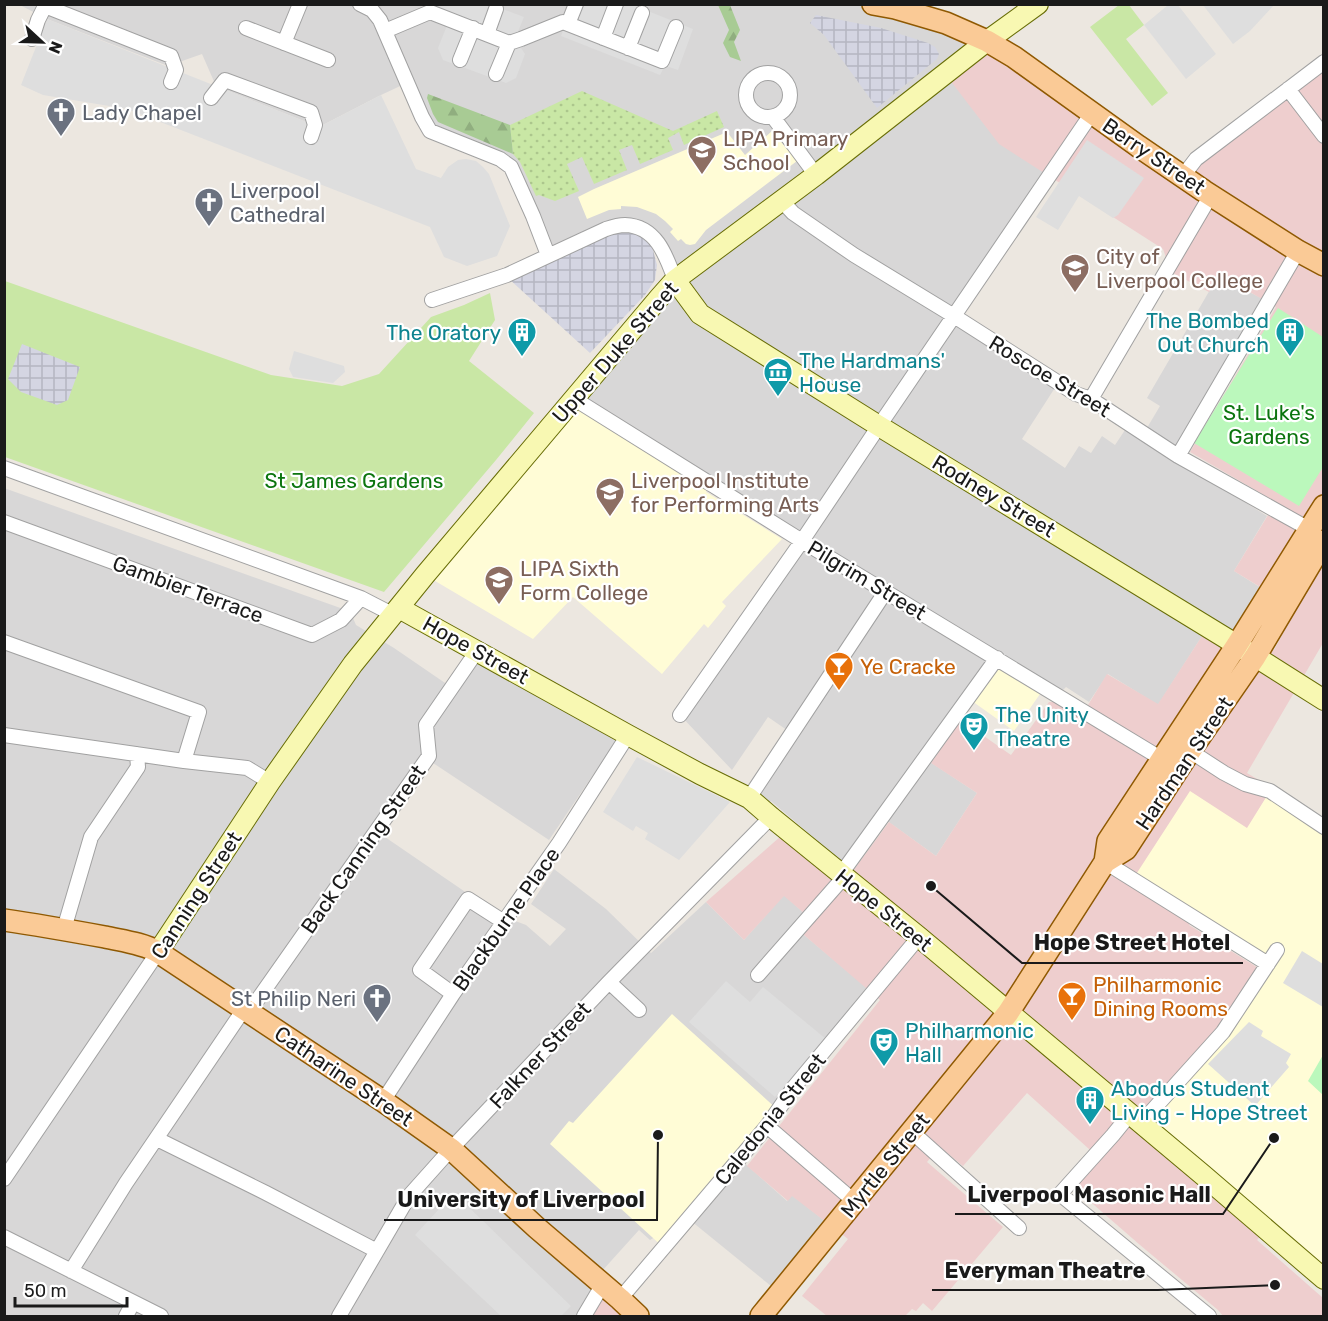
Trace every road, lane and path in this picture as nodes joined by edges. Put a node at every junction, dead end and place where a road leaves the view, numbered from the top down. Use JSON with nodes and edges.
{"nodes":[{"id":1,"x":300,"y":4,"type":"edge"},
{"id":2,"x":360,"y":4,"type":"edge"},
{"id":3,"x":576,"y":4,"type":"edge"},
{"id":4,"x":616,"y":4,"type":"edge"},
{"id":5,"x":873,"y":4,"type":"edge"},
{"id":6,"x":1038,"y":4,"type":"edge"},
{"id":7,"x":896,"y":6,"type":"edge"},
{"id":8,"x":496,"y":9,"type":"dead end"},
{"id":9,"x":449,"y":11,"type":"edge"},
{"id":10,"x":642,"y":13,"type":"dead end"},
{"id":11,"x":568,"y":24,"type":"junction"},
{"id":12,"x":676,"y":27,"type":"dead end"},
{"id":13,"x":246,"y":28,"type":"dead end"},
{"id":14,"x":472,"y":28,"type":"junction"},
{"id":15,"x":385,"y":31,"type":"junction"},
{"id":16,"x":487,"y":34,"type":"junction"},
{"id":17,"x":603,"y":38,"type":"junction"},
{"id":18,"x":32,"y":39,"type":"dead end"},
{"id":19,"x":987,"y":41,"type":"junction"},
{"id":20,"x":284,"y":43,"type":"junction"},
{"id":21,"x":509,"y":43,"type":"junction"},
{"id":22,"x":628,"y":48,"type":"junction"},
{"id":23,"x":328,"y":60,"type":"dead end"},
{"id":24,"x":460,"y":60,"type":"dead end"},
{"id":25,"x":1323,"y":62,"type":"edge"},
{"id":26,"x":496,"y":74,"type":"dead end"},
{"id":27,"x":171,"y":82,"type":"dead end"},
{"id":28,"x":1287,"y":89,"type":"junction"},
{"id":29,"x":212,"y":98,"type":"dead end"},
{"id":30,"x":1092,"y":113,"type":"junction"},
{"id":31,"x":773,"y":117,"type":"dead end"},
{"id":32,"x":1323,"y":136,"type":"edge"},
{"id":33,"x":311,"y":137,"type":"dead end"},
{"id":34,"x":816,"y":175,"type":"junction"},
{"id":35,"x":1183,"y":176,"type":"junction"},
{"id":36,"x":1211,"y":195,"type":"junction"},
{"id":37,"x":782,"y":201,"type":"junction"},
{"id":38,"x":1298,"y":251,"type":"junction"},
{"id":39,"x":548,"y":255,"type":"junction"},
{"id":40,"x":1321,"y":261,"type":"edge"},
{"id":41,"x":675,"y":280,"type":"junction"},
{"id":42,"x":432,"y":300,"type":"dead end"},
{"id":43,"x":954,"y":316,"type":"junction"},
{"id":44,"x":573,"y":398,"type":"junction"},
{"id":45,"x":1090,"y":399,"type":"junction"},
{"id":46,"x":879,"y":426,"type":"junction"},
{"id":47,"x":1178,"y":456,"type":"junction"},
{"id":48,"x":4,"y":468,"type":"edge"},
{"id":49,"x":1323,"y":506,"type":"edge"},
{"id":50,"x":4,"y":522,"type":"edge"},
{"id":51,"x":1318,"y":538,"type":"edge"},
{"id":52,"x":802,"y":541,"type":"junction"},
{"id":53,"x":886,"y":591,"type":"junction"},
{"id":54,"x":362,"y":598,"type":"junction"},
{"id":55,"x":396,"y":611,"type":"junction"},
{"id":56,"x":4,"y":642,"type":"edge"},
{"id":57,"x":1237,"y":645,"type":"junction"},
{"id":58,"x":477,"y":651,"type":"junction"},
{"id":59,"x":1255,"y":657,"type":"junction"},
{"id":60,"x":997,"y":658,"type":"junction"},
{"id":61,"x":1323,"y":700,"type":"edge"},
{"id":62,"x":680,"y":715,"type":"dead end"},
{"id":63,"x":4,"y":735,"type":"edge"},
{"id":64,"x":628,"y":735,"type":"junction"},
{"id":65,"x":1190,"y":751,"type":"junction"},
{"id":66,"x":137,"y":754,"type":"junction"},
{"id":67,"x":1162,"y":759,"type":"junction"},
{"id":68,"x":184,"y":761,"type":"junction"},
{"id":69,"x":270,"y":782,"type":"junction"},
{"id":70,"x":749,"y":798,"type":"junction"},
{"id":71,"x":771,"y":818,"type":"junction"},
{"id":72,"x":1323,"y":827,"type":"edge"},
{"id":73,"x":1105,"y":862,"type":"junction"},
{"id":74,"x":842,"y":875,"type":"junction"},
{"id":75,"x":4,"y":920,"type":"edge"},
{"id":76,"x":504,"y":922,"type":"junction"},
{"id":77,"x":64,"y":929,"type":"junction"},
{"id":78,"x":919,"y":937,"type":"junction"},
{"id":79,"x":1277,"y":950,"type":"dead end"},
{"id":80,"x":158,"y":952,"type":"junction"},
{"id":81,"x":1268,"y":964,"type":"junction"},
{"id":82,"x":758,"y":975,"type":"dead end"},
{"id":83,"x":609,"y":982,"type":"junction"},
{"id":84,"x":453,"y":994,"type":"junction"},
{"id":85,"x":639,"y":1010,"type":"dead end"},
{"id":86,"x":246,"y":1011,"type":"junction"},
{"id":87,"x":1008,"y":1013,"type":"junction"},
{"id":88,"x":383,"y":1101,"type":"junction"},
{"id":89,"x":1136,"y":1119,"type":"junction"},
{"id":90,"x":767,"y":1126,"type":"junction"},
{"id":91,"x":912,"y":1132,"type":"junction"},
{"id":92,"x":157,"y":1139,"type":"junction"},
{"id":93,"x":451,"y":1149,"type":"junction"},
{"id":94,"x":4,"y":1179,"type":"edge"},
{"id":95,"x":855,"y":1202,"type":"junction"},
{"id":96,"x":1019,"y":1228,"type":"dead end"},
{"id":97,"x":4,"y":1237,"type":"edge"},
{"id":98,"x":376,"y":1251,"type":"junction"},
{"id":99,"x":70,"y":1271,"type":"junction"},
{"id":100,"x":1323,"y":1279,"type":"edge"},
{"id":101,"x":603,"y":1284,"type":"junction"},
{"id":102,"x":620,"y":1299,"type":"junction"},
{"id":103,"x":133,"y":1303,"type":"junction"},
{"id":104,"x":126,"y":1317,"type":"edge"},
{"id":105,"x":161,"y":1317,"type":"edge"},
{"id":106,"x":339,"y":1317,"type":"edge"},
{"id":107,"x":584,"y":1317,"type":"edge"},
{"id":108,"x":638,"y":1317,"type":"edge"},
{"id":109,"x":761,"y":1317,"type":"edge"},
{"id":110,"x":1209,"y":1317,"type":"edge"}],
"edges":[{"from":1,"to":20,"type":"street"},
{"from":2,"to":15,"type":"street"},
{"from":3,"to":11,"type":"street"},
{"from":4,"to":17,"type":"street"},
{"from":5,"to":7,"type":"main road","name":"Berry Street"},
{"from":6,"to":19,"type":"street","name":"Upper Duke Street"},
{"from":7,"to":19,"type":"main road","name":"Berry Street"},
{"from":8,"to":16,"type":"street"},
{"from":9,"to":14,"type":"street"},
{"from":9,"to":15,"type":"street"},
{"from":10,"to":22,"type":"street"},
{"from":11,"to":17,"type":"street"},
{"from":11,"to":21,"type":"street"},
{"from":12,"to":22,"type":"street"},
{"from":13,"to":20,"type":"street"},
{"from":14,"to":16,"type":"street"},
{"from":14,"to":24,"type":"street"},
{"from":15,"to":39,"type":"street"},
{"from":16,"to":21,"type":"street"},
{"from":17,"to":22,"type":"street"},
{"from":18,"to":27,"type":"street"},
{"from":19,"to":30,"type":"main road","name":"Berry Street"},
{"from":19,"to":34,"type":"street","name":"Upper Duke Street"},
{"from":20,"to":23,"type":"street"},
{"from":21,"to":26,"type":"street"},
{"from":25,"to":28,"type":"street"},
{"from":28,"to":32,"type":"street"},
{"from":28,"to":35,"type":"street"},
{"from":29,"to":33,"type":"street"},
{"from":30,"to":35,"type":"main road","name":"Berry Street"},
{"from":30,"to":43,"type":"street"},
{"from":31,"to":34,"type":"street"},
{"from":34,"to":37,"type":"street","name":"Upper Duke Street"},
{"from":35,"to":36,"type":"main road","name":"Berry Street"},
{"from":36,"to":38,"type":"main road","name":"Berry Street"},
{"from":36,"to":45,"type":"street"},
{"from":37,"to":41,"type":"street","name":"Upper Duke Street"},
{"from":37,"to":43,"type":"street","name":"Roscoe Street"},
{"from":38,"to":40,"type":"main road","name":"Berry Street"},
{"from":38,"to":47,"type":"street"},
{"from":39,"to":41,"type":"street"},
{"from":39,"to":42,"type":"street"},
{"from":41,"to":44,"type":"street","name":"Upper Duke Street"},
{"from":41,"to":46,"type":"street","name":"Rodney Street"},
{"from":43,"to":45,"type":"street","name":"Roscoe Street"},
{"from":43,"to":46,"type":"street"},
{"from":44,"to":52,"type":"street","name":"Pilgrim Street"},
{"from":44,"to":55,"type":"street","name":"Upper Duke Street"},
{"from":45,"to":47,"type":"street","name":"Roscoe Street"},
{"from":46,"to":52,"type":"street"},
{"from":46,"to":57,"type":"street","name":"Rodney Street"},
{"from":47,"to":51,"type":"street","name":"Roscoe Street"},
{"from":48,"to":54,"type":"street","name":"Hope Street"},
{"from":49,"to":51,"type":"main road"},
{"from":50,"to":54,"type":"street","name":"Gambier Terrace"},
{"from":51,"to":57,"type":"main road","name":"Hardman Street"},
{"from":51,"to":59,"type":"main road","name":"Hardman Street"},
{"from":52,"to":53,"type":"street","name":"Pilgrim Street"},
{"from":52,"to":62,"type":"street"},
{"from":53,"to":60,"type":"street","name":"Pilgrim Street"},
{"from":53,"to":70,"type":"street"},
{"from":54,"to":55,"type":"street","name":"Hope Street"},
{"from":55,"to":58,"type":"street","name":"Hope Street"},
{"from":55,"to":69,"type":"street","name":"Canning Street"},
{"from":56,"to":68,"type":"street"},
{"from":57,"to":59,"type":"street","name":"Rodney Street"},
{"from":57,"to":67,"type":"main road","name":"Hardman Street"},
{"from":58,"to":64,"type":"street","name":"Hope Street"},
{"from":58,"to":86,"type":"street","name":"Back Canning Street"},
{"from":59,"to":61,"type":"street","name":"Rodney Street"},
{"from":59,"to":65,"type":"main road","name":"Hardman Street"},
{"from":60,"to":67,"type":"street","name":"Pilgrim Street"},
{"from":60,"to":74,"type":"street"},
{"from":63,"to":66,"type":"street"},
{"from":64,"to":70,"type":"street","name":"Hope Street"},
{"from":64,"to":76,"type":"street","name":"Blackburne Place"},
{"from":65,"to":67,"type":"street"},
{"from":65,"to":72,"type":"street"},
{"from":65,"to":73,"type":"main road","name":"Hardman Street"},
{"from":66,"to":68,"type":"street"},
{"from":66,"to":77,"type":"street"},
{"from":67,"to":73,"type":"main road","name":"Hardman Street"},
{"from":68,"to":69,"type":"street"},
{"from":69,"to":80,"type":"street","name":"Canning Street"},
{"from":70,"to":71,"type":"street","name":"Hope Street"},
{"from":71,"to":74,"type":"street","name":"Hope Street"},
{"from":71,"to":83,"type":"street","name":"Falkner Street"},
{"from":73,"to":81,"type":"street"},
{"from":73,"to":87,"type":"main road","name":"Hardman Street"},
{"from":74,"to":78,"type":"street","name":"Hope Street"},
{"from":74,"to":82,"type":"street"},
{"from":75,"to":77,"type":"main road","name":"Catharine Street"},
{"from":76,"to":84,"type":"street","name":"Blackburne Place"},
{"from":76,"to":84,"type":"street"},
{"from":77,"to":80,"type":"main road","name":"Catharine Street"},
{"from":78,"to":87,"type":"street","name":"Hope Street"},
{"from":78,"to":90,"type":"street","name":"Caledonia Street"},
{"from":79,"to":81,"type":"street"},
{"from":80,"to":86,"type":"main road","name":"Catharine Street"},
{"from":80,"to":94,"type":"street","name":"Canning Street"},
{"from":81,"to":89,"type":"street"},
{"from":83,"to":85,"type":"street"},
{"from":83,"to":93,"type":"street","name":"Falkner Street"},
{"from":84,"to":88,"type":"street","name":"Blackburne Place"},
{"from":86,"to":88,"type":"main road","name":"Catharine Street"},
{"from":86,"to":92,"type":"street","name":"Back Canning Street"},
{"from":87,"to":89,"type":"street","name":"Hope Street"},
{"from":87,"to":91,"type":"main road","name":"Myrtle Street"},
{"from":88,"to":93,"type":"main road","name":"Catharine Street"},
{"from":89,"to":100,"type":"street","name":"Hope Street"},
{"from":89,"to":110,"type":"street"},
{"from":90,"to":95,"type":"street"},
{"from":90,"to":102,"type":"street","name":"Caledonia Street"},
{"from":91,"to":95,"type":"main road","name":"Myrtle Street"},
{"from":91,"to":96,"type":"street"},
{"from":92,"to":98,"type":"street"},
{"from":92,"to":99,"type":"street","name":"Back Canning Street"},
{"from":93,"to":98,"type":"street","name":"Falkner Street"},
{"from":93,"to":101,"type":"main road","name":"Catharine Street"},
{"from":95,"to":109,"type":"main road","name":"Myrtle Street"},
{"from":97,"to":99,"type":"street"},
{"from":98,"to":106,"type":"street","name":"Falkner Street"},
{"from":99,"to":103,"type":"street"},
{"from":101,"to":102,"type":"main road","name":"Catharine Street"},
{"from":101,"to":107,"type":"street"},
{"from":102,"to":108,"type":"main road","name":"Catharine Street"},
{"from":103,"to":104,"type":"street"},
{"from":103,"to":105,"type":"street"}]}
